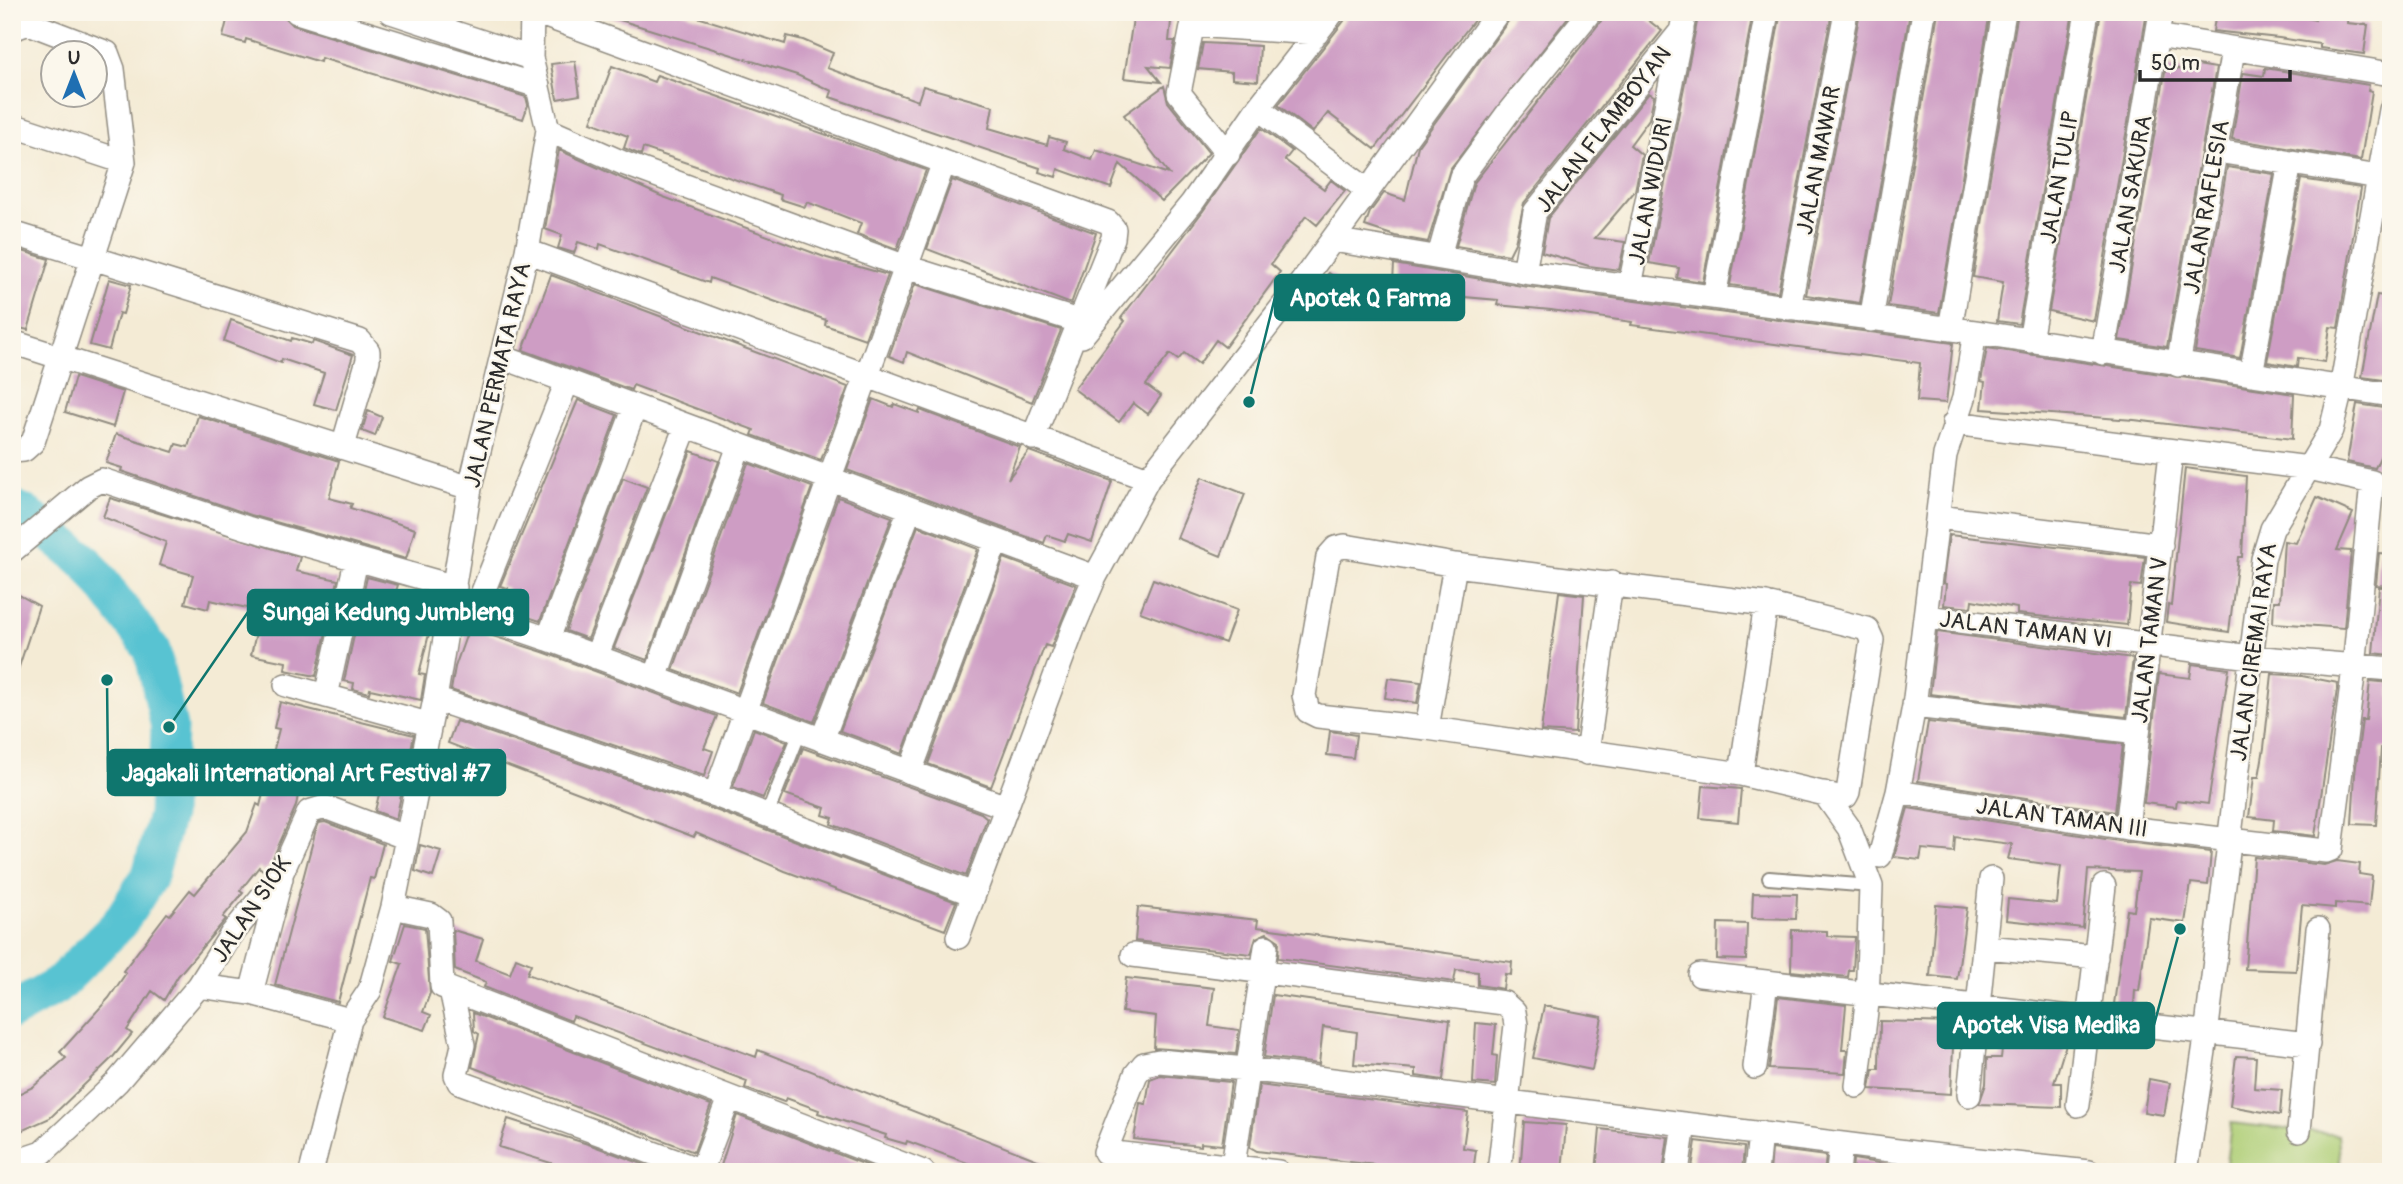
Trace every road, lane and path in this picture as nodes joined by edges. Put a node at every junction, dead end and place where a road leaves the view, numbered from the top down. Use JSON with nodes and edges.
{"nodes":[{"id":1,"x":297,"y":12,"type":"edge"},
{"id":2,"x":391,"y":12,"type":"edge"},
{"id":3,"x":534,"y":12,"type":"edge"},
{"id":4,"x":1333,"y":12,"type":"edge"},
{"id":5,"x":1498,"y":12,"type":"edge"},
{"id":6,"x":1590,"y":12,"type":"edge"},
{"id":7,"x":1767,"y":12,"type":"edge"},
{"id":8,"x":1846,"y":12,"type":"edge"},
{"id":9,"x":1924,"y":12,"type":"edge"},
{"id":10,"x":2004,"y":12,"type":"edge"},
{"id":11,"x":2087,"y":12,"type":"edge"},
{"id":12,"x":2161,"y":12,"type":"edge"},
{"id":13,"x":1194,"y":19,"type":"edge"},
{"id":14,"x":1684,"y":21,"type":"edge"},
{"id":15,"x":12,"y":29,"type":"edge"},
{"id":16,"x":1317,"y":33,"type":"junction"},
{"id":17,"x":2158,"y":36,"type":"junction"},
{"id":18,"x":2232,"y":50,"type":"junction"},
{"id":19,"x":531,"y":58,"type":"junction"},
{"id":20,"x":2391,"y":74,"type":"edge"},
{"id":21,"x":538,"y":86,"type":"junction"},
{"id":22,"x":1258,"y":108,"type":"junction"},
{"id":23,"x":2391,"y":110,"type":"edge"},
{"id":24,"x":12,"y":125,"type":"edge"},
{"id":25,"x":548,"y":130,"type":"junction"},
{"id":26,"x":2217,"y":150,"type":"junction"},
{"id":27,"x":1227,"y":153,"type":"junction"},
{"id":28,"x":124,"y":162,"type":"junction"},
{"id":29,"x":944,"y":162,"type":"junction"},
{"id":30,"x":2290,"y":163,"type":"junction"},
{"id":31,"x":2379,"y":177,"type":"junction"},
{"id":32,"x":1367,"y":190,"type":"junction"},
{"id":33,"x":12,"y":233,"type":"edge"},
{"id":34,"x":1333,"y":240,"type":"junction"},
{"id":35,"x":527,"y":251,"type":"junction"},
{"id":36,"x":1439,"y":256,"type":"junction"},
{"id":37,"x":93,"y":259,"type":"junction"},
{"id":38,"x":906,"y":267,"type":"junction"},
{"id":39,"x":1524,"y":272,"type":"junction"},
{"id":40,"x":1630,"y":286,"type":"junction"},
{"id":41,"x":1714,"y":297,"type":"junction"},
{"id":42,"x":1790,"y":308,"type":"junction"},
{"id":43,"x":1871,"y":320,"type":"junction"},
{"id":44,"x":1081,"y":322,"type":"junction"},
{"id":45,"x":1950,"y":329,"type":"junction"},
{"id":46,"x":1975,"y":332,"type":"junction"},
{"id":47,"x":2030,"y":341,"type":"junction"},
{"id":48,"x":12,"y":342,"type":"edge"},
{"id":49,"x":1071,"y":349,"type":"junction"},
{"id":50,"x":2103,"y":353,"type":"junction"},
{"id":51,"x":60,"y":356,"type":"junction"},
{"id":52,"x":502,"y":357,"type":"junction"},
{"id":53,"x":2178,"y":365,"type":"junction"},
{"id":54,"x":2252,"y":373,"type":"junction"},
{"id":55,"x":866,"y":376,"type":"junction"},
{"id":56,"x":567,"y":382,"type":"junction"},
{"id":57,"x":2342,"y":389,"type":"junction"},
{"id":58,"x":2391,"y":395,"type":"edge"},
{"id":59,"x":635,"y":407,"type":"junction"},
{"id":60,"x":1954,"y":423,"type":"junction"},
{"id":61,"x":686,"y":426,"type":"junction"},
{"id":62,"x":1032,"y":438,"type":"junction"},
{"id":63,"x":343,"y":446,"type":"junction"},
{"id":64,"x":739,"y":446,"type":"junction"},
{"id":65,"x":12,"y":451,"type":"edge"},
{"id":66,"x":2171,"y":453,"type":"junction"},
{"id":67,"x":2309,"y":468,"type":"junction"},
{"id":68,"x":827,"y":479,"type":"junction"},
{"id":69,"x":1148,"y":480,"type":"junction"},
{"id":70,"x":2381,"y":484,"type":"edge"},
{"id":71,"x":470,"y":488,"type":"junction"},
{"id":72,"x":910,"y":509,"type":"junction"},
{"id":73,"x":1938,"y":517,"type":"junction"},
{"id":74,"x":996,"y":541,"type":"junction"},
{"id":75,"x":2161,"y":545,"type":"junction"},
{"id":76,"x":14,"y":551,"type":"edge"},
{"id":77,"x":356,"y":561,"type":"junction"},
{"id":78,"x":1455,"y":565,"type":"junction"},
{"id":79,"x":1095,"y":577,"type":"junction"},
{"id":80,"x":1611,"y":583,"type":"junction"},
{"id":81,"x":455,"y":587,"type":"junction"},
{"id":82,"x":1766,"y":604,"type":"junction"},
{"id":83,"x":462,"y":613,"type":"junction"},
{"id":84,"x":1926,"y":617,"type":"junction"},
{"id":85,"x":548,"y":639,"type":"junction"},
{"id":86,"x":2150,"y":645,"type":"junction"},
{"id":87,"x":596,"y":657,"type":"junction"},
{"id":88,"x":2251,"y":657,"type":"junction"},
{"id":89,"x":2354,"y":668,"type":"junction"},
{"id":90,"x":2391,"y":668,"type":"edge"},
{"id":91,"x":654,"y":678,"type":"junction"},
{"id":92,"x":286,"y":685,"type":"dead end"},
{"id":93,"x":326,"y":696,"type":"junction"},
{"id":94,"x":435,"y":699,"type":"junction"},
{"id":95,"x":1914,"y":706,"type":"junction"},
{"id":96,"x":746,"y":711,"type":"junction"},
{"id":97,"x":428,"y":724,"type":"junction"},
{"id":98,"x":1427,"y":728,"type":"junction"},
{"id":99,"x":800,"y":732,"type":"junction"},
{"id":100,"x":2138,"y":732,"type":"junction"},
{"id":101,"x":822,"y":740,"type":"junction"},
{"id":102,"x":1587,"y":753,"type":"junction"},
{"id":103,"x":910,"y":772,"type":"junction"},
{"id":104,"x":1741,"y":774,"type":"junction"},
{"id":105,"x":1898,"y":792,"type":"junction"},
{"id":106,"x":1824,"y":793,"type":"junction"},
{"id":107,"x":715,"y":795,"type":"junction"},
{"id":108,"x":771,"y":805,"type":"dead end"},
{"id":109,"x":1006,"y":807,"type":"junction"},
{"id":110,"x":2127,"y":828,"type":"junction"},
{"id":111,"x":407,"y":838,"type":"junction"},
{"id":112,"x":2227,"y":839,"type":"junction"},
{"id":113,"x":1880,"y":856,"type":"dead end"},
{"id":114,"x":282,"y":872,"type":"junction"},
{"id":115,"x":1769,"y":877,"type":"dead end"},
{"id":116,"x":1991,"y":879,"type":"dead end"},
{"id":117,"x":2104,"y":886,"type":"dead end"},
{"id":118,"x":1871,"y":887,"type":"junction"},
{"id":119,"x":973,"y":894,"type":"junction"},
{"id":120,"x":393,"y":907,"type":"junction"},
{"id":121,"x":2318,"y":929,"type":"dead end"},
{"id":122,"x":958,"y":937,"type":"dead end"},
{"id":123,"x":1266,"y":947,"type":"dead end"},
{"id":124,"x":1985,"y":947,"type":"junction"},
{"id":125,"x":1133,"y":955,"type":"dead end"},
{"id":126,"x":2096,"y":957,"type":"junction"},
{"id":127,"x":1261,"y":972,"type":"junction"},
{"id":128,"x":1700,"y":975,"type":"dead end"},
{"id":129,"x":1766,"y":982,"type":"junction"},
{"id":130,"x":199,"y":986,"type":"junction"},
{"id":131,"x":451,"y":990,"type":"junction"},
{"id":132,"x":1867,"y":992,"type":"junction"},
{"id":133,"x":251,"y":993,"type":"junction"},
{"id":134,"x":1977,"y":1010,"type":"junction"},
{"id":135,"x":2089,"y":1017,"type":"junction"},
{"id":136,"x":350,"y":1020,"type":"junction"},
{"id":137,"x":2206,"y":1030,"type":"junction"},
{"id":138,"x":2308,"y":1044,"type":"junction"},
{"id":139,"x":1755,"y":1067,"type":"dead end"},
{"id":140,"x":1246,"y":1069,"type":"junction"},
{"id":141,"x":1857,"y":1086,"type":"dead end"},
{"id":142,"x":1969,"y":1095,"type":"dead end"},
{"id":143,"x":729,"y":1098,"type":"junction"},
{"id":144,"x":1508,"y":1100,"type":"junction"},
{"id":145,"x":2078,"y":1105,"type":"dead end"},
{"id":146,"x":1684,"y":1124,"type":"junction"},
{"id":147,"x":2299,"y":1131,"type":"dead end"},
{"id":148,"x":1760,"y":1133,"type":"junction"},
{"id":149,"x":1841,"y":1144,"type":"junction"},
{"id":150,"x":40,"y":1162,"type":"edge"},
{"id":151,"x":1102,"y":1162,"type":"edge"},
{"id":152,"x":12,"y":1163,"type":"edge"},
{"id":153,"x":1921,"y":1163,"type":"edge"},
{"id":154,"x":2004,"y":1166,"type":"edge"},
{"id":155,"x":1233,"y":1168,"type":"edge"},
{"id":156,"x":909,"y":1169,"type":"edge"},
{"id":157,"x":703,"y":1171,"type":"edge"},
{"id":158,"x":311,"y":1172,"type":"edge"},
{"id":159,"x":1278,"y":1172,"type":"edge"},
{"id":160,"x":1499,"y":1172,"type":"edge"},
{"id":161,"x":1677,"y":1172,"type":"edge"},
{"id":162,"x":1756,"y":1172,"type":"edge"},
{"id":163,"x":1838,"y":1172,"type":"edge"},
{"id":164,"x":2088,"y":1172,"type":"edge"},
{"id":165,"x":2186,"y":1172,"type":"edge"}],
"edges":[{"from":1,"to":21,"type":"street"},
{"from":2,"to":19,"type":"street"},
{"from":3,"to":19,"type":"street"},
{"from":3,"to":29,"type":"street"},
{"from":4,"to":16,"type":"street"},
{"from":5,"to":32,"type":"street"},
{"from":6,"to":36,"type":"street"},
{"from":7,"to":41,"type":"street"},
{"from":8,"to":42,"type":"street","name":"JALAN MAWAR"},
{"from":9,"to":43,"type":"street"},
{"from":10,"to":45,"type":"street"},
{"from":11,"to":47,"type":"street","name":"JALAN TULIP"},
{"from":12,"to":17,"type":"street","name":"JALAN SAKURA"},
{"from":13,"to":16,"type":"street"},
{"from":13,"to":27,"type":"street"},
{"from":14,"to":39,"type":"street","name":"JALAN FLAMBOYAN"},
{"from":14,"to":40,"type":"street","name":"JALAN WIDURI"},
{"from":15,"to":28,"type":"street"},
{"from":16,"to":22,"type":"street"},
{"from":17,"to":18,"type":"street"},
{"from":17,"to":50,"type":"street","name":"JALAN SAKURA"},
{"from":18,"to":20,"type":"street"},
{"from":18,"to":26,"type":"street","name":"JALAN RAFLESIA"},
{"from":19,"to":21,"type":"street"},
{"from":21,"to":25,"type":"street"},
{"from":22,"to":27,"type":"street"},
{"from":22,"to":32,"type":"street"},
{"from":23,"to":31,"type":"street","name":"JALAN CIREMAI RAYA"},
{"from":24,"to":28,"type":"street"},
{"from":25,"to":35,"type":"street"},
{"from":25,"to":38,"type":"street"},
{"from":26,"to":30,"type":"street"},
{"from":26,"to":53,"type":"street","name":"JALAN RAFLESIA"},
{"from":27,"to":49,"type":"street"},
{"from":28,"to":37,"type":"street"},
{"from":29,"to":38,"type":"street"},
{"from":29,"to":44,"type":"street"},
{"from":30,"to":31,"type":"street"},
{"from":30,"to":54,"type":"street"},
{"from":31,"to":57,"type":"street","name":"JALAN CIREMAI RAYA"},
{"from":32,"to":34,"type":"street"},
{"from":33,"to":37,"type":"street"},
{"from":34,"to":36,"type":"street"},
{"from":34,"to":69,"type":"street"},
{"from":35,"to":52,"type":"street","name":"JALAN PERMATA RAYA"},
{"from":35,"to":55,"type":"street","name":"JALAN PERMATA RAYA"},
{"from":36,"to":39,"type":"street"},
{"from":37,"to":51,"type":"street"},
{"from":37,"to":63,"type":"street"},
{"from":38,"to":44,"type":"street"},
{"from":38,"to":55,"type":"street"},
{"from":39,"to":40,"type":"street"},
{"from":40,"to":41,"type":"street"},
{"from":41,"to":42,"type":"street"},
{"from":42,"to":43,"type":"street"},
{"from":43,"to":45,"type":"street"},
{"from":44,"to":49,"type":"street"},
{"from":45,"to":46,"type":"street"},
{"from":46,"to":47,"type":"street"},
{"from":46,"to":60,"type":"street"},
{"from":47,"to":50,"type":"street"},
{"from":48,"to":51,"type":"street"},
{"from":49,"to":62,"type":"street"},
{"from":50,"to":53,"type":"street"},
{"from":51,"to":63,"type":"street"},
{"from":51,"to":65,"type":"street"},
{"from":52,"to":56,"type":"street"},
{"from":52,"to":71,"type":"street","name":"JALAN PERMATA RAYA"},
{"from":53,"to":54,"type":"street"},
{"from":54,"to":57,"type":"street"},
{"from":55,"to":62,"type":"street","name":"JALAN PERMATA RAYA"},
{"from":55,"to":68,"type":"street"},
{"from":56,"to":59,"type":"street"},
{"from":56,"to":83,"type":"street"},
{"from":57,"to":58,"type":"street"},
{"from":57,"to":67,"type":"street","name":"JALAN CIREMAI RAYA"},
{"from":59,"to":61,"type":"street"},
{"from":59,"to":85,"type":"street"},
{"from":60,"to":66,"type":"street"},
{"from":60,"to":73,"type":"street"},
{"from":61,"to":64,"type":"street"},
{"from":61,"to":87,"type":"street"},
{"from":62,"to":69,"type":"street","name":"JALAN PERMATA RAYA"},
{"from":63,"to":71,"type":"street"},
{"from":64,"to":68,"type":"street"},
{"from":64,"to":91,"type":"street"},
{"from":66,"to":67,"type":"street"},
{"from":66,"to":75,"type":"street","name":"JALAN TAMAN V"},
{"from":67,"to":70,"type":"street"},
{"from":67,"to":88,"type":"street","name":"JALAN CIREMAI RAYA"},
{"from":68,"to":72,"type":"street"},
{"from":68,"to":96,"type":"street"},
{"from":69,"to":79,"type":"street"},
{"from":70,"to":89,"type":"street"},
{"from":71,"to":81,"type":"street","name":"JALAN PERMATA RAYA"},
{"from":72,"to":74,"type":"street"},
{"from":72,"to":101,"type":"street"},
{"from":73,"to":75,"type":"street"},
{"from":73,"to":84,"type":"street"},
{"from":74,"to":79,"type":"street"},
{"from":74,"to":103,"type":"street"},
{"from":75,"to":86,"type":"street","name":"JALAN TAMAN V"},
{"from":76,"to":77,"type":"street"},
{"from":77,"to":81,"type":"street"},
{"from":77,"to":93,"type":"street"},
{"from":78,"to":80,"type":"street"},
{"from":78,"to":98,"type":"street"},
{"from":78,"to":98,"type":"street"},
{"from":79,"to":109,"type":"street"},
{"from":80,"to":82,"type":"street"},
{"from":80,"to":102,"type":"street"},
{"from":81,"to":83,"type":"street","name":"JALAN PERMATA RAYA"},
{"from":82,"to":104,"type":"street"},
{"from":82,"to":106,"type":"street"},
{"from":83,"to":85,"type":"street"},
{"from":83,"to":94,"type":"street","name":"JALAN PERMATA RAYA"},
{"from":84,"to":86,"type":"street","name":"JALAN TAMAN VI"},
{"from":84,"to":95,"type":"street"},
{"from":85,"to":87,"type":"street"},
{"from":86,"to":88,"type":"street","name":"JALAN TAMAN VI"},
{"from":86,"to":100,"type":"street","name":"JALAN TAMAN V"},
{"from":87,"to":91,"type":"street"},
{"from":88,"to":89,"type":"street","name":"JALAN TAMAN VI"},
{"from":88,"to":112,"type":"street","name":"JALAN CIREMAI RAYA"},
{"from":89,"to":90,"type":"street","name":"JALAN TAMAN VI"},
{"from":89,"to":112,"type":"street","name":"JALAN TAMAN III"},
{"from":91,"to":96,"type":"street"},
{"from":92,"to":93,"type":"street"},
{"from":93,"to":97,"type":"street"},
{"from":94,"to":97,"type":"street","name":"JALAN PERMATA RAYA"},
{"from":94,"to":107,"type":"street"},
{"from":95,"to":100,"type":"street"},
{"from":95,"to":105,"type":"street"},
{"from":96,"to":99,"type":"street"},
{"from":96,"to":107,"type":"street"},
{"from":97,"to":111,"type":"street","name":"JALAN PERMATA RAYA"},
{"from":98,"to":102,"type":"street"},
{"from":99,"to":101,"type":"street"},
{"from":99,"to":108,"type":"lane"},
{"from":100,"to":110,"type":"street","name":"JALAN TAMAN V"},
{"from":101,"to":103,"type":"street"},
{"from":102,"to":104,"type":"street"},
{"from":103,"to":109,"type":"street"},
{"from":104,"to":106,"type":"street"},
{"from":105,"to":110,"type":"street","name":"JALAN TAMAN III"},
{"from":105,"to":113,"type":"street"},
{"from":106,"to":118,"type":"street"},
{"from":107,"to":119,"type":"street"},
{"from":109,"to":119,"type":"street"},
{"from":110,"to":112,"type":"street","name":"JALAN TAMAN III"},
{"from":111,"to":114,"type":"street","name":"JALAN SIOK"},
{"from":111,"to":120,"type":"street","name":"JALAN PERMATA RAYA"},
{"from":112,"to":137,"type":"street","name":"JALAN CIREMAI RAYA"},
{"from":114,"to":130,"type":"street","name":"JALAN SIOK"},
{"from":114,"to":133,"type":"street"},
{"from":115,"to":118,"type":"lane"},
{"from":116,"to":124,"type":"street"},
{"from":117,"to":126,"type":"street"},
{"from":118,"to":132,"type":"street"},
{"from":119,"to":122,"type":"street"},
{"from":120,"to":131,"type":"street"},
{"from":120,"to":136,"type":"street","name":"JALAN PERMATA RAYA"},
{"from":121,"to":138,"type":"street"},
{"from":123,"to":127,"type":"street"},
{"from":124,"to":126,"type":"street"},
{"from":124,"to":134,"type":"street"},
{"from":125,"to":127,"type":"street"},
{"from":126,"to":135,"type":"street"},
{"from":127,"to":140,"type":"street"},
{"from":127,"to":144,"type":"street"},
{"from":128,"to":129,"type":"street"},
{"from":129,"to":132,"type":"street"},
{"from":129,"to":139,"type":"street"},
{"from":130,"to":133,"type":"street"},
{"from":130,"to":150,"type":"street","name":"JALAN SIOK"},
{"from":131,"to":143,"type":"street"},
{"from":131,"to":157,"type":"street"},
{"from":132,"to":134,"type":"street"},
{"from":132,"to":141,"type":"street"},
{"from":133,"to":136,"type":"street"},
{"from":134,"to":135,"type":"street"},
{"from":134,"to":142,"type":"street"},
{"from":135,"to":137,"type":"street"},
{"from":135,"to":145,"type":"street"},
{"from":136,"to":158,"type":"street","name":"JALAN PERMATA RAYA"},
{"from":137,"to":138,"type":"street"},
{"from":137,"to":165,"type":"street","name":"JALAN CIREMAI RAYA"},
{"from":138,"to":147,"type":"street"},
{"from":140,"to":144,"type":"street"},
{"from":140,"to":151,"type":"street"},
{"from":140,"to":155,"type":"street"},
{"from":143,"to":156,"type":"street"},
{"from":143,"to":157,"type":"street"},
{"from":144,"to":146,"type":"street"},
{"from":144,"to":160,"type":"street"},
{"from":146,"to":148,"type":"street"},
{"from":146,"to":161,"type":"street"},
{"from":148,"to":149,"type":"street"},
{"from":148,"to":162,"type":"street"},
{"from":149,"to":153,"type":"street"},
{"from":149,"to":163,"type":"street"},
{"from":150,"to":152,"type":"street"},
{"from":151,"to":155,"type":"street"},
{"from":153,"to":154,"type":"street"},
{"from":154,"to":164,"type":"street"},
{"from":155,"to":159,"type":"street"}]}
